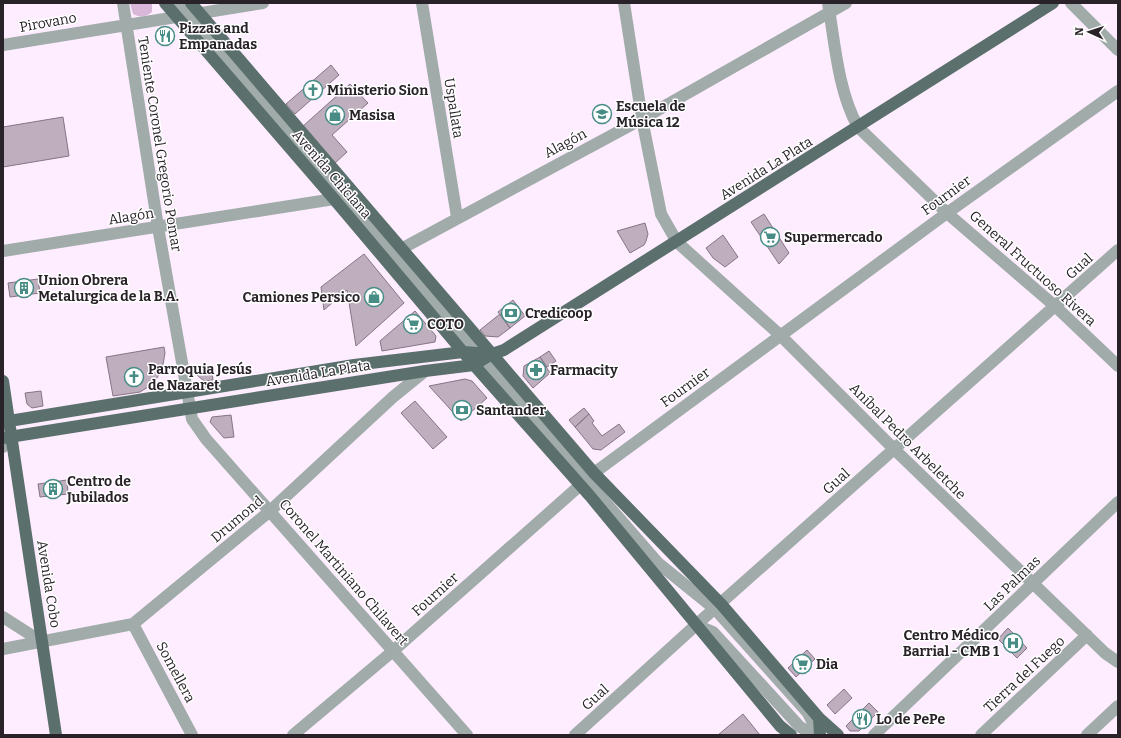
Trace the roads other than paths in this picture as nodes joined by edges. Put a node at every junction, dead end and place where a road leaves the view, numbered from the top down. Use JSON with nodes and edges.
{"nodes":[{"id":1,"x":123,"y":3,"type":"edge"},
{"id":2,"x":165,"y":3,"type":"edge"},
{"id":3,"x":178,"y":3,"type":"edge"},
{"id":4,"x":191,"y":3,"type":"edge"},
{"id":5,"x":264,"y":3,"type":"edge"},
{"id":6,"x":422,"y":3,"type":"edge"},
{"id":7,"x":624,"y":3,"type":"edge"},
{"id":8,"x":846,"y":3,"type":"edge"},
{"id":9,"x":1053,"y":3,"type":"edge"},
{"id":10,"x":1071,"y":3,"type":"edge"},
{"id":11,"x":829,"y":8,"type":"edge"},
{"id":12,"x":192,"y":12,"type":"edge"},
{"id":13,"x":126,"y":24,"type":"junction"},
{"id":14,"x":3,"y":45,"type":"edge"},
{"id":15,"x":1118,"y":50,"type":"edge"},
{"id":16,"x":1118,"y":92,"type":"edge"},
{"id":17,"x":642,"y":119,"type":"junction"},
{"id":18,"x":858,"y":127,"type":"junction"},
{"id":19,"x":334,"y":199,"type":"junction"},
{"id":20,"x":947,"y":212,"type":"junction"},
{"id":21,"x":457,"y":217,"type":"junction"},
{"id":22,"x":158,"y":227,"type":"junction"},
{"id":23,"x":677,"y":242,"type":"junction"},
{"id":24,"x":401,"y":249,"type":"junction"},
{"id":25,"x":1118,"y":250,"type":"edge"},
{"id":26,"x":3,"y":251,"type":"edge"},
{"id":27,"x":1056,"y":307,"type":"junction"},
{"id":28,"x":780,"y":335,"type":"junction"},
{"id":29,"x":463,"y":352,"type":"junction"},
{"id":30,"x":481,"y":358,"type":"junction"},
{"id":31,"x":1118,"y":366,"type":"edge"},
{"id":32,"x":425,"y":371,"type":"junction"},
{"id":33,"x":3,"y":381,"type":"edge"},
{"id":34,"x":187,"y":392,"type":"junction"},
{"id":35,"x":190,"y":408,"type":"junction"},
{"id":36,"x":6,"y":421,"type":"edge"},
{"id":37,"x":7,"y":438,"type":"edge"},
{"id":38,"x":3,"y":447,"type":"edge"},
{"id":39,"x":894,"y":450,"type":"junction"},
{"id":40,"x":586,"y":479,"type":"junction"},
{"id":41,"x":1118,"y":502,"type":"edge"},
{"id":42,"x":270,"y":511,"type":"junction"},
{"id":43,"x":1032,"y":584,"type":"junction"},
{"id":44,"x":718,"y":606,"type":"junction"},
{"id":45,"x":3,"y":617,"type":"edge"},
{"id":46,"x":133,"y":624,"type":"junction"},
{"id":47,"x":696,"y":625,"type":"junction"},
{"id":48,"x":1087,"y":636,"type":"junction"},
{"id":49,"x":42,"y":642,"type":"junction"},
{"id":50,"x":3,"y":649,"type":"edge"},
{"id":51,"x":393,"y":651,"type":"junction"},
{"id":52,"x":1118,"y":662,"type":"edge"},
{"id":53,"x":1118,"y":706,"type":"edge"},
{"id":54,"x":819,"y":718,"type":"junction"},
{"id":55,"x":56,"y":735,"type":"edge"},
{"id":56,"x":192,"y":735,"type":"edge"},
{"id":57,"x":293,"y":735,"type":"edge"},
{"id":58,"x":467,"y":735,"type":"edge"},
{"id":59,"x":575,"y":735,"type":"edge"},
{"id":60,"x":791,"y":735,"type":"edge"},
{"id":61,"x":815,"y":735,"type":"edge"},
{"id":62,"x":820,"y":735,"type":"edge"},
{"id":63,"x":838,"y":735,"type":"edge"},
{"id":64,"x":874,"y":735,"type":"edge"},
{"id":65,"x":981,"y":735,"type":"edge"},
{"id":66,"x":1087,"y":735,"type":"edge"}],
"edges":[{"from":1,"to":13,"type":"street","name":"Teniente Coronel Gregorio Pomar"},
{"from":2,"to":12,"type":"main road","name":"Avenida Chiclana"},
{"from":3,"to":12,"type":"street"},
{"from":4,"to":12,"type":"main road","name":"Avenida Chiclana"},
{"from":5,"to":12,"type":"street","name":"Pirovano"},
{"from":6,"to":21,"type":"street","name":"Uspallata"},
{"from":7,"to":17,"type":"street","name":"Aníbal Pedro Arbeletche"},
{"from":8,"to":11,"type":"street","name":"Alagón"},
{"from":9,"to":18,"type":"main road","name":"Avenida La Plata"},
{"from":10,"to":15,"type":"street"},
{"from":11,"to":17,"type":"street","name":"Alagón"},
{"from":11,"to":18,"type":"street"},
{"from":12,"to":13,"type":"street","name":"Pirovano"},
{"from":12,"to":19,"type":"main road","name":"Avenida Chiclana"},
{"from":12,"to":24,"type":"main road","name":"Avenida Chiclana"},
{"from":12,"to":30,"type":"street"},
{"from":13,"to":14,"type":"street","name":"Pirovano"},
{"from":13,"to":22,"type":"street","name":"Teniente Coronel Gregorio Pomar"},
{"from":16,"to":20,"type":"street","name":"Fournier"},
{"from":17,"to":21,"type":"street","name":"Alagón"},
{"from":17,"to":23,"type":"street","name":"Aníbal Pedro Arbeletche"},
{"from":18,"to":20,"type":"street","name":"General Fructuoso Rivera"},
{"from":18,"to":23,"type":"main road","name":"Avenida La Plata"},
{"from":19,"to":22,"type":"street","name":"Alagón"},
{"from":19,"to":29,"type":"main road","name":"Avenida Chiclana"},
{"from":20,"to":27,"type":"street","name":"General Fructuoso Rivera"},
{"from":20,"to":28,"type":"street","name":"Fournier"},
{"from":21,"to":24,"type":"street","name":"Alagón"},
{"from":22,"to":26,"type":"street","name":"Alagón"},
{"from":22,"to":34,"type":"street","name":"Teniente Coronel Gregorio Pomar"},
{"from":23,"to":28,"type":"street","name":"Aníbal Pedro Arbeletche"},
{"from":23,"to":30,"type":"main road","name":"Avenida La Plata"},
{"from":24,"to":30,"type":"main road","name":"Avenida Chiclana"},
{"from":25,"to":27,"type":"street","name":"Gual"},
{"from":27,"to":31,"type":"street","name":"General Fructuoso Rivera"},
{"from":27,"to":39,"type":"street","name":"Gual"},
{"from":28,"to":39,"type":"street","name":"Aníbal Pedro Arbeletche"},
{"from":28,"to":40,"type":"street","name":"Fournier"},
{"from":29,"to":30,"type":"main road","name":"Avenida Chiclana"},
{"from":29,"to":34,"type":"main road","name":"Avenida La Plata"},
{"from":30,"to":32,"type":"main road","name":"Avenida La Plata"},
{"from":30,"to":40,"type":"main road"},
{"from":30,"to":40,"type":"main road"},
{"from":32,"to":35,"type":"main road","name":"Avenida La Plata"},
{"from":32,"to":42,"type":"street","name":"Drumond"},
{"from":33,"to":36,"type":"main road","name":"Avenida Cobo"},
{"from":34,"to":35,"type":"street","name":"Teniente Coronel Gregorio Pomar"},
{"from":34,"to":36,"type":"main road","name":"Avenida La Plata"},
{"from":35,"to":37,"type":"main road","name":"Avenida La Plata"},
{"from":35,"to":42,"type":"street","name":"Coronel Martiniano Chilavert"},
{"from":36,"to":37,"type":"main road","name":"Avenida Cobo"},
{"from":37,"to":38,"type":"street"},
{"from":37,"to":49,"type":"main road","name":"Avenida Cobo"},
{"from":39,"to":43,"type":"street","name":"Aníbal Pedro Arbeletche"},
{"from":39,"to":44,"type":"street","name":"Gual"},
{"from":40,"to":44,"type":"main road"},
{"from":40,"to":44,"type":"street"},
{"from":40,"to":47,"type":"main road"},
{"from":40,"to":51,"type":"street","name":"Fournier"},
{"from":41,"to":43,"type":"street","name":"Las Palmas"},
{"from":42,"to":46,"type":"street","name":"Drumond"},
{"from":42,"to":51,"type":"street","name":"Coronel Martiniano Chilavert"},
{"from":43,"to":48,"type":"street","name":"Aníbal Pedro Arbeletche"},
{"from":43,"to":64,"type":"street","name":"Las Palmas"},
{"from":44,"to":47,"type":"street","name":"Gual"},
{"from":44,"to":54,"type":"main road"},
{"from":44,"to":62,"type":"street"},
{"from":45,"to":49,"type":"street"},
{"from":46,"to":49,"type":"street","name":"Drumond"},
{"from":46,"to":56,"type":"street","name":"Somellera"},
{"from":47,"to":59,"type":"street","name":"Gual"},
{"from":47,"to":60,"type":"main road"},
{"from":47,"to":61,"type":"street"},
{"from":48,"to":52,"type":"street","name":"Aníbal Pedro Arbeletche"},
{"from":48,"to":65,"type":"street","name":"Tierra del Fuego"},
{"from":49,"to":50,"type":"street","name":"Drumond"},
{"from":49,"to":55,"type":"main road","name":"Avenida Cobo"},
{"from":51,"to":57,"type":"street","name":"Fournier"},
{"from":51,"to":58,"type":"street","name":"Coronel Martiniano Chilavert"},
{"from":53,"to":66,"type":"street"},
{"from":54,"to":62,"type":"main road"},
{"from":54,"to":63,"type":"main road"}]}
